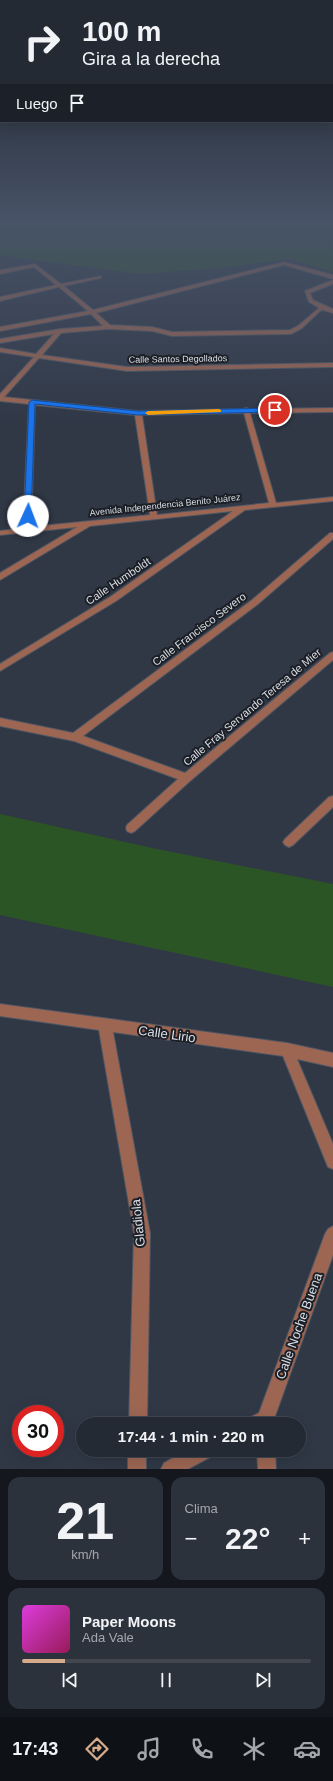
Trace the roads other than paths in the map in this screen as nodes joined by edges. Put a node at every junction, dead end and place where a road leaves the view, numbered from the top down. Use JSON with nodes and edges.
{"nodes":[{"id":1,"x":45,"y":289,"type":"edge"},
{"id":2,"x":64,"y":289,"type":"edge"},
{"id":3,"x":184,"y":289,"type":"edge"},
{"id":4,"x":317,"y":289,"type":"edge"},
{"id":5,"x":0,"y":299,"type":"edge"},
{"id":6,"x":323,"y":308,"type":"junction"},
{"id":7,"x":333,"y":311,"type":"edge"},
{"id":8,"x":92,"y":312,"type":"junction"},
{"id":9,"x":70,"y":317,"type":"junction"},
{"id":10,"x":108,"y":328,"type":"junction"},
{"id":11,"x":0,"y":329,"type":"edge"},
{"id":12,"x":58,"y":332,"type":"junction"},
{"id":13,"x":0,"y":341,"type":"edge"},
{"id":14,"x":0,"y":350,"type":"edge"},
{"id":15,"x":38,"y":355,"type":"junction"},
{"id":16,"x":333,"y":365,"type":"edge"},
{"id":17,"x":0,"y":399,"type":"edge"},
{"id":18,"x":32,"y":402,"type":"junction"},
{"id":19,"x":246,"y":410,"type":"junction"},
{"id":20,"x":333,"y":410,"type":"edge"},
{"id":21,"x":138,"y":413,"type":"junction"},
{"id":22,"x":333,"y":499,"type":"edge"},
{"id":23,"x":273,"y":504,"type":"junction"},
{"id":24,"x":244,"y":508,"type":"junction"},
{"id":25,"x":154,"y":517,"type":"junction"},
{"id":26,"x":91,"y":523,"type":"junction"},
{"id":27,"x":27,"y":531,"type":"junction"},
{"id":28,"x":0,"y":533,"type":"edge"},
{"id":29,"x":333,"y":534,"type":"edge"},
{"id":30,"x":0,"y":577,"type":"edge"},
{"id":31,"x":333,"y":655,"type":"edge"},
{"id":32,"x":0,"y":668,"type":"edge"},
{"id":33,"x":0,"y":722,"type":"edge"},
{"id":34,"x":75,"y":737,"type":"junction"},
{"id":35,"x":186,"y":778,"type":"junction"},
{"id":36,"x":333,"y":800,"type":"edge"},
{"id":37,"x":131,"y":828,"type":"dead end"},
{"id":38,"x":289,"y":842,"type":"dead end"},
{"id":39,"x":0,"y":1010,"type":"edge"},
{"id":40,"x":105,"y":1025,"type":"junction"},
{"id":41,"x":287,"y":1050,"type":"junction"},
{"id":42,"x":333,"y":1060,"type":"edge"},
{"id":43,"x":333,"y":1162,"type":"edge"},
{"id":44,"x":333,"y":1234,"type":"edge"},
{"id":45,"x":138,"y":1417,"type":"edge"},
{"id":46,"x":264,"y":1417,"type":"edge"},
{"id":47,"x":138,"y":1457,"type":"edge"},
{"id":48,"x":193,"y":1457,"type":"edge"},
{"id":49,"x":266,"y":1457,"type":"edge"},
{"id":50,"x":137,"y":1469,"type":"edge"},
{"id":51,"x":170,"y":1469,"type":"edge"},
{"id":52,"x":267,"y":1469,"type":"edge"}],
"edges":[{"from":1,"to":5,"type":"street"},
{"from":2,"to":8,"type":"street"},
{"from":3,"to":8,"type":"street"},
{"from":4,"to":6,"type":"street"},
{"from":6,"to":7,"type":"street"},
{"from":6,"to":10,"type":"street"},
{"from":8,"to":9,"type":"street"},
{"from":8,"to":10,"type":"street"},
{"from":9,"to":11,"type":"street"},
{"from":9,"to":12,"type":"street"},
{"from":10,"to":12,"type":"street"},
{"from":12,"to":13,"type":"street"},
{"from":12,"to":15,"type":"street"},
{"from":14,"to":15,"type":"street","name":"Calle Santos Degollados"},
{"from":15,"to":16,"type":"street","name":"Calle Santos Degollados"},
{"from":15,"to":17,"type":"street"},
{"from":17,"to":18,"type":"street"},
{"from":18,"to":21,"type":"street"},
{"from":18,"to":27,"type":"street"},
{"from":19,"to":20,"type":"street"},
{"from":19,"to":21,"type":"street"},
{"from":19,"to":23,"type":"street"},
{"from":21,"to":25,"type":"street"},
{"from":22,"to":23,"type":"street","name":"Avenida Independencia Benito Juárez"},
{"from":23,"to":24,"type":"street","name":"Avenida Independencia Benito Juárez"},
{"from":24,"to":25,"type":"street","name":"Avenida Independencia Benito Juárez"},
{"from":24,"to":32,"type":"street","name":"Calle Humboldt"},
{"from":25,"to":26,"type":"street","name":"Avenida Independencia Benito Juárez"},
{"from":26,"to":27,"type":"street","name":"Avenida Independencia Benito Juárez"},
{"from":26,"to":30,"type":"street"},
{"from":27,"to":28,"type":"street","name":"Avenida Independencia Benito Juárez"},
{"from":29,"to":34,"type":"street","name":"Calle Francisco Severo"},
{"from":31,"to":35,"type":"street","name":"Calle Fray Servando Teresa de Mier"},
{"from":33,"to":34,"type":"street","name":"Calle Fray Servando Teresa de Mier"},
{"from":34,"to":35,"type":"street","name":"Calle Fray Servando Teresa de Mier"},
{"from":35,"to":37,"type":"street","name":"Calle Fray Servando Teresa de Mier"},
{"from":36,"to":38,"type":"street"},
{"from":39,"to":40,"type":"street","name":"Calle Lirio"},
{"from":40,"to":41,"type":"street","name":"Calle Lirio"},
{"from":40,"to":45,"type":"street","name":"Gladiola"},
{"from":41,"to":42,"type":"street","name":"Calle Lirio"},
{"from":41,"to":43,"type":"street"},
{"from":44,"to":46,"type":"street","name":"Calle Noche Buena"},
{"from":47,"to":50,"type":"street"},
{"from":48,"to":51,"type":"street"},
{"from":49,"to":52,"type":"street"}]}
